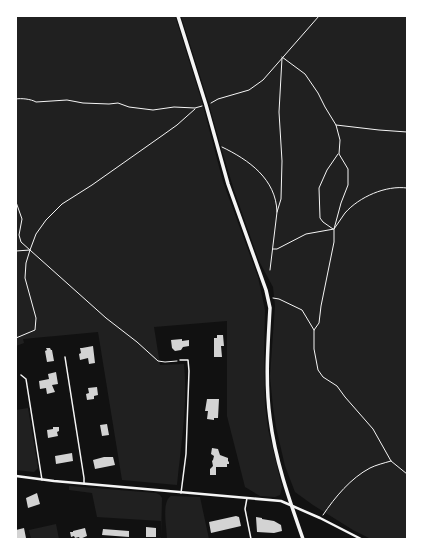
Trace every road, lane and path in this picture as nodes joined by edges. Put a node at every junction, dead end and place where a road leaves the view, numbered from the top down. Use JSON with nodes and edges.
{"nodes":[{"id":1,"x":178,"y":16,"type":"edge"},
{"id":2,"x":319,"y":16,"type":"edge"},
{"id":3,"x":282,"y":58,"type":"junction"},
{"id":4,"x":16,"y":99,"type":"edge"},
{"id":5,"x":206,"y":105,"type":"junction"},
{"id":6,"x":195,"y":108,"type":"junction"},
{"id":7,"x":336,"y":125,"type":"junction"},
{"id":8,"x":407,"y":132,"type":"edge"},
{"id":9,"x":217,"y":143,"type":"junction"},
{"id":10,"x":339,"y":154,"type":"junction"},
{"id":11,"x":407,"y":188,"type":"edge"},
{"id":12,"x":16,"y":202,"type":"edge"},
{"id":13,"x":277,"y":212,"type":"junction"},
{"id":14,"x":334,"y":229,"type":"junction"},
{"id":15,"x":273,"y":249,"type":"junction"},
{"id":16,"x":30,"y":250,"type":"junction"},
{"id":17,"x":16,"y":251,"type":"edge"},
{"id":18,"x":270,"y":270,"type":"dead end"},
{"id":19,"x":270,"y":298,"type":"dead end"},
{"id":20,"x":314,"y":330,"type":"junction"},
{"id":21,"x":16,"y":338,"type":"edge"},
{"id":22,"x":65,"y":357,"type":"dead end"},
{"id":23,"x":180,"y":360,"type":"joint"},
{"id":24,"x":21,"y":375,"type":"dead end"},
{"id":25,"x":391,"y":461,"type":"junction"},
{"id":26,"x":407,"y":474,"type":"edge"},
{"id":27,"x":16,"y":476,"type":"edge"},
{"id":28,"x":42,"y":480,"type":"junction"},
{"id":29,"x":84,"y":484,"type":"junction"},
{"id":30,"x":181,"y":493,"type":"junction"},
{"id":31,"x":246,"y":498,"type":"junction"},
{"id":32,"x":291,"y":505,"type":"junction"},
{"id":33,"x":320,"y":518,"type":"junction"},
{"id":34,"x":251,"y":539,"type":"edge"},
{"id":35,"x":302,"y":539,"type":"edge"},
{"id":36,"x":361,"y":539,"type":"edge"}],
"edges":[{"from":1,"to":5,"type":"street"},
{"from":2,"to":3,"type":"path"},
{"from":3,"to":5,"type":"path"},
{"from":3,"to":7,"type":"path"},
{"from":3,"to":13,"type":"path"},
{"from":4,"to":6,"type":"path"},
{"from":5,"to":6,"type":"path"},
{"from":5,"to":9,"type":"street"},
{"from":6,"to":16,"type":"path"},
{"from":7,"to":8,"type":"path"},
{"from":7,"to":10,"type":"path"},
{"from":9,"to":13,"type":"path"},
{"from":9,"to":32,"type":"street"},
{"from":10,"to":14,"type":"path"},
{"from":10,"to":14,"type":"path"},
{"from":11,"to":14,"type":"path"},
{"from":12,"to":16,"type":"path"},
{"from":13,"to":15,"type":"path"},
{"from":14,"to":15,"type":"path"},
{"from":14,"to":20,"type":"path"},
{"from":15,"to":18,"type":"path"},
{"from":16,"to":17,"type":"path"},
{"from":16,"to":21,"type":"path"},
{"from":16,"to":23,"type":"path"},
{"from":19,"to":20,"type":"path"},
{"from":20,"to":25,"type":"path"},
{"from":22,"to":29,"type":"lane"},
{"from":23,"to":30,"type":"lane"},
{"from":24,"to":28,"type":"lane"},
{"from":25,"to":26,"type":"path"},
{"from":25,"to":33,"type":"path"},
{"from":27,"to":28,"type":"street"},
{"from":28,"to":29,"type":"street"},
{"from":29,"to":30,"type":"street"},
{"from":30,"to":31,"type":"street"},
{"from":31,"to":32,"type":"street"},
{"from":31,"to":34,"type":"lane"},
{"from":32,"to":33,"type":"street"},
{"from":32,"to":35,"type":"street"},
{"from":33,"to":36,"type":"street"}]}
